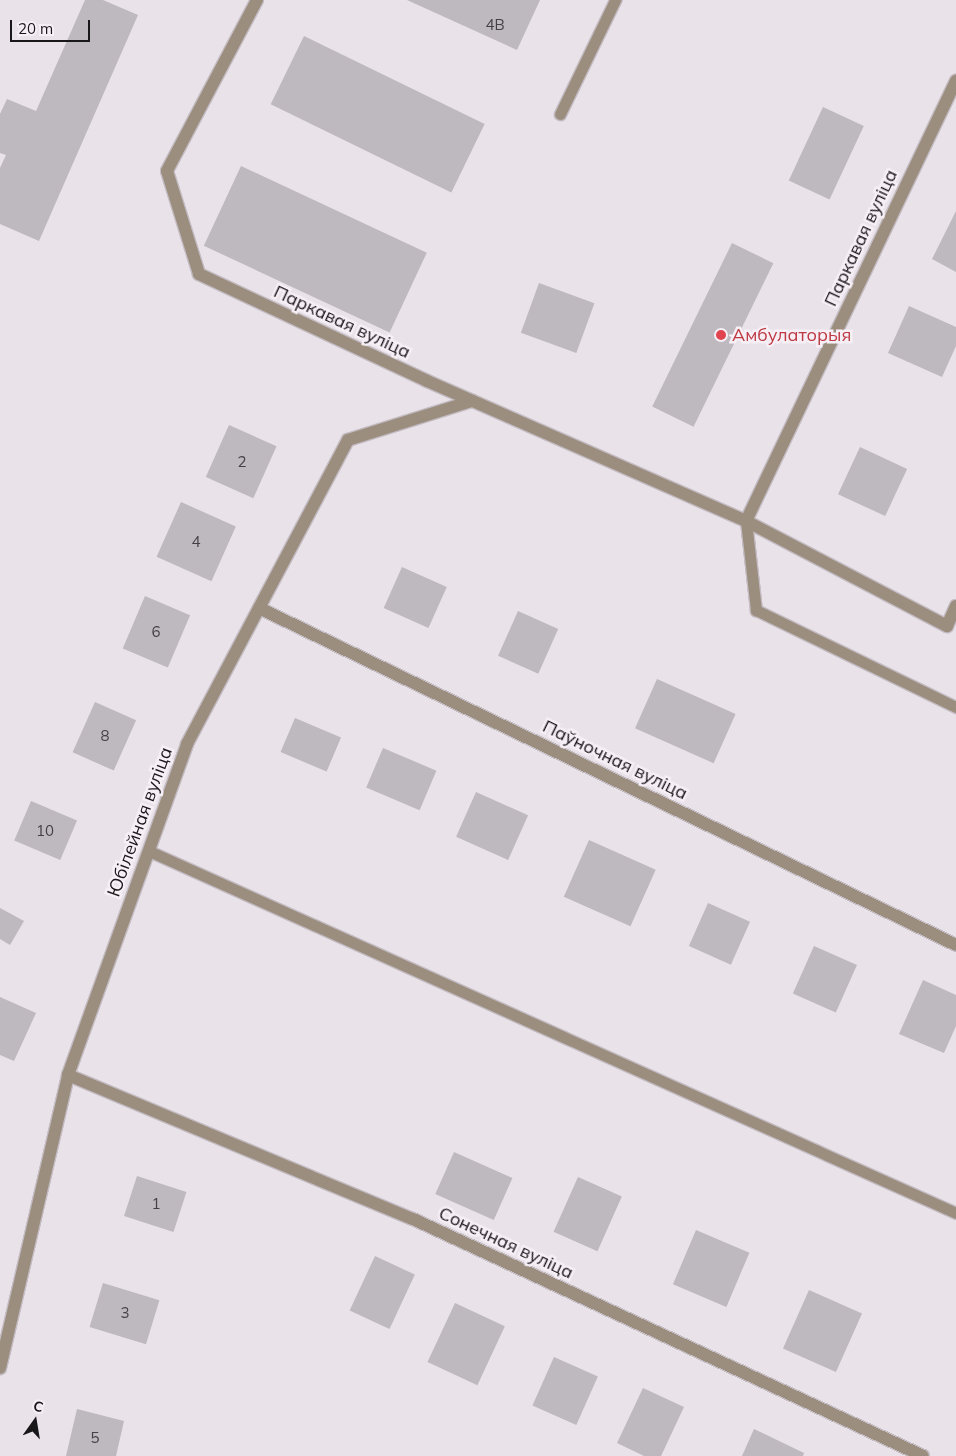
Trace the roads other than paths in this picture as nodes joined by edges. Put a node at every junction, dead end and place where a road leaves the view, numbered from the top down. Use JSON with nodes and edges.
{"nodes":[{"id":1,"x":257,"y":0,"type":"edge"},
{"id":2,"x":615,"y":0,"type":"edge"},
{"id":3,"x":956,"y":80,"type":"edge"},
{"id":4,"x":560,"y":114,"type":"dead end"},
{"id":5,"x":472,"y":402,"type":"junction"},
{"id":6,"x":746,"y":521,"type":"junction"},
{"id":7,"x":956,"y":606,"type":"edge"},
{"id":8,"x":260,"y":608,"type":"junction"},
{"id":9,"x":956,"y":707,"type":"edge"},
{"id":10,"x":149,"y":851,"type":"junction"},
{"id":11,"x":956,"y":945,"type":"edge"},
{"id":12,"x":68,"y":1075,"type":"junction"},
{"id":13,"x":956,"y":1213,"type":"edge"},
{"id":14,"x":0,"y":1368,"type":"edge"},
{"id":15,"x":923,"y":1456,"type":"edge"}],
"edges":[{"from":1,"to":5,"type":"street","name":"Паркавая вуліца"},
{"from":2,"to":4,"type":"lane"},
{"from":3,"to":6,"type":"street","name":"Паркавая вуліца"},
{"from":5,"to":6,"type":"street","name":"Паркавая вуліца"},
{"from":5,"to":8,"type":"street","name":"Юбілейная вуліца"},
{"from":6,"to":7,"type":"street","name":"Паркавая вуліца"},
{"from":6,"to":9,"type":"lane"},
{"from":8,"to":10,"type":"street","name":"Юбілейная вуліца"},
{"from":8,"to":11,"type":"street","name":"Паўночная вуліца"},
{"from":10,"to":12,"type":"street","name":"Юбілейная вуліца"},
{"from":10,"to":13,"type":"lane"},
{"from":12,"to":14,"type":"street","name":"Юбілейная вуліца"},
{"from":12,"to":15,"type":"street","name":"Сонечная вуліца"}]}
